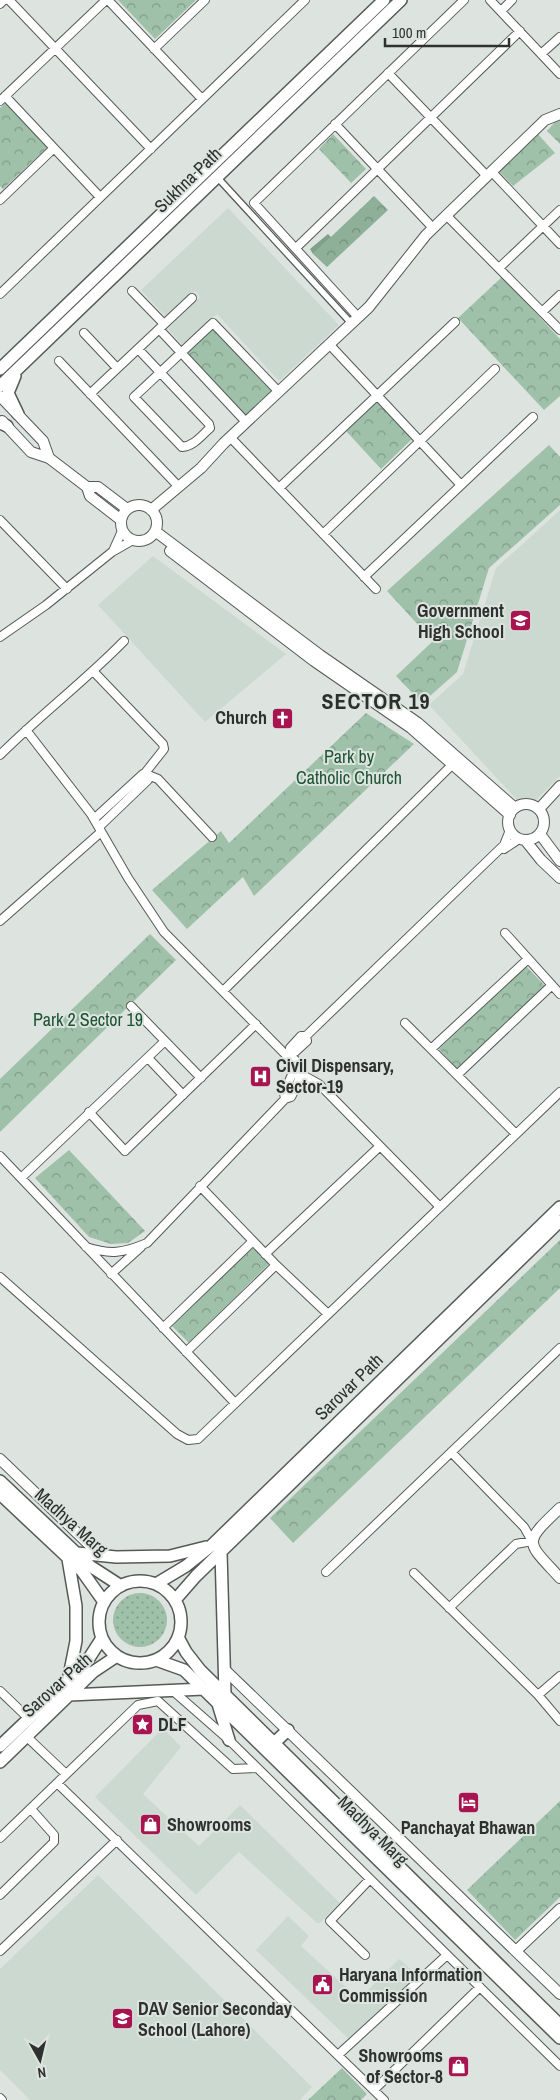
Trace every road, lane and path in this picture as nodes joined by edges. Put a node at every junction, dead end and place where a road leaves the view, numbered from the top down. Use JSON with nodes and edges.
{"nodes":[{"id":1,"x":4,"y":0,"type":"edge"},
{"id":2,"x":9,"y":0,"type":"edge"},
{"id":3,"x":107,"y":0,"type":"edge"},
{"id":4,"x":203,"y":0,"type":"edge"},
{"id":5,"x":384,"y":0,"type":"edge"},
{"id":6,"x":401,"y":0,"type":"edge"},
{"id":7,"x":464,"y":0,"type":"edge"},
{"id":8,"x":490,"y":0,"type":"edge"},
{"id":9,"x":512,"y":0,"type":"edge"},
{"id":10,"x":304,"y":1,"type":"edge"},
{"id":11,"x":0,"y":4,"type":"edge"},
{"id":12,"x":501,"y":11,"type":"junction"},
{"id":13,"x":520,"y":31,"type":"junction"},
{"id":14,"x":560,"y":37,"type":"edge"},
{"id":15,"x":55,"y":48,"type":"junction"},
{"id":16,"x":154,"y":49,"type":"junction"},
{"id":17,"x":541,"y":54,"type":"junction"},
{"id":18,"x":388,"y":73,"type":"junction"},
{"id":19,"x":560,"y":74,"type":"edge"},
{"id":20,"x":3,"y":98,"type":"edge"},
{"id":21,"x":202,"y":99,"type":"junction"},
{"id":22,"x":560,"y":114,"type":"edge"},
{"id":23,"x":430,"y":118,"type":"junction"},
{"id":24,"x":335,"y":124,"type":"junction"},
{"id":25,"x":54,"y":148,"type":"junction"},
{"id":26,"x":151,"y":149,"type":"junction"},
{"id":27,"x":377,"y":169,"type":"junction"},
{"id":28,"x":489,"y":174,"type":"junction"},
{"id":29,"x":217,"y":177,"type":"junction"},
{"id":30,"x":1,"y":197,"type":"edge"},
{"id":31,"x":100,"y":197,"type":"junction"},
{"id":32,"x":560,"y":210,"type":"edge"},
{"id":33,"x":446,"y":215,"type":"junction"},
{"id":34,"x":543,"y":226,"type":"junction"},
{"id":35,"x":433,"y":228,"type":"junction"},
{"id":36,"x":560,"y":244,"type":"edge"},
{"id":37,"x":296,"y":248,"type":"junction"},
{"id":38,"x":499,"y":268,"type":"junction"},
{"id":39,"x":132,"y":291,"type":"dead end"},
{"id":40,"x":0,"y":294,"type":"edge"},
{"id":41,"x":560,"y":295,"type":"edge"},
{"id":42,"x":192,"y":298,"type":"dead end"},
{"id":43,"x":542,"y":312,"type":"junction"},
{"id":44,"x":354,"y":320,"type":"junction"},
{"id":45,"x":455,"y":322,"type":"dead end"},
{"id":46,"x":161,"y":327,"type":"junction"},
{"id":47,"x":560,"y":330,"type":"edge"},
{"id":48,"x":84,"y":333,"type":"dead end"},
{"id":49,"x":329,"y":344,"type":"junction"},
{"id":50,"x":138,"y":349,"type":"junction"},
{"id":51,"x":18,"y":352,"type":"junction"},
{"id":52,"x":181,"y":353,"type":"junction"},
{"id":53,"x":59,"y":361,"type":"dead end"},
{"id":54,"x":0,"y":363,"type":"edge"},
{"id":55,"x":23,"y":364,"type":"junction"},
{"id":56,"x":117,"y":368,"type":"junction"},
{"id":57,"x":0,"y":369,"type":"edge"},
{"id":58,"x":495,"y":369,"type":"dead end"},
{"id":59,"x":160,"y":372,"type":"junction"},
{"id":60,"x":0,"y":386,"type":"edge"},
{"id":61,"x":279,"y":392,"type":"junction"},
{"id":62,"x":90,"y":394,"type":"junction"},
{"id":63,"x":0,"y":396,"type":"edge"},
{"id":64,"x":377,"y":396,"type":"junction"},
{"id":65,"x":18,"y":414,"type":"junction"},
{"id":66,"x":533,"y":417,"type":"dead end"},
{"id":67,"x":246,"y":422,"type":"junction"},
{"id":68,"x":2,"y":423,"type":"edge"},
{"id":69,"x":230,"y":437,"type":"junction"},
{"id":70,"x":420,"y":441,"type":"junction"},
{"id":71,"x":49,"y":458,"type":"junction"},
{"id":72,"x":461,"y":485,"type":"junction"},
{"id":73,"x":87,"y":487,"type":"junction"},
{"id":74,"x":179,"y":487,"type":"junction"},
{"id":75,"x":279,"y":488,"type":"junction"},
{"id":76,"x":128,"y":509,"type":"junction"},
{"id":77,"x":151,"y":510,"type":"junction"},
{"id":78,"x":121,"y":520,"type":"junction"},
{"id":79,"x":2,"y":526,"type":"edge"},
{"id":80,"x":122,"y":531,"type":"junction"},
{"id":81,"x":153,"y":533,"type":"junction"},
{"id":82,"x":323,"y":534,"type":"junction"},
{"id":83,"x":133,"y":540,"type":"junction"},
{"id":84,"x":112,"y":552,"type":"junction"},
{"id":85,"x":364,"y":577,"type":"junction"},
{"id":86,"x":67,"y":589,"type":"junction"},
{"id":87,"x":376,"y":589,"type":"dead end"},
{"id":88,"x":0,"y":637,"type":"edge"},
{"id":89,"x":124,"y":641,"type":"dead end"},
{"id":90,"x":94,"y":672,"type":"junction"},
{"id":91,"x":26,"y":730,"type":"junction"},
{"id":92,"x":0,"y":755,"type":"edge"},
{"id":93,"x":456,"y":762,"type":"junction"},
{"id":94,"x":146,"y":774,"type":"junction"},
{"id":95,"x":560,"y":786,"type":"edge"},
{"id":96,"x":539,"y":809,"type":"junction"},
{"id":97,"x":512,"y":811,"type":"junction"},
{"id":98,"x":94,"y":819,"type":"junction"},
{"id":99,"x":100,"y":829,"type":"junction"},
{"id":100,"x":510,"y":830,"type":"junction"},
{"id":101,"x":540,"y":834,"type":"junction"},
{"id":102,"x":212,"y":837,"type":"dead end"},
{"id":103,"x":522,"y":839,"type":"junction"},
{"id":104,"x":494,"y":856,"type":"junction"},
{"id":105,"x":560,"y":861,"type":"edge"},
{"id":106,"x":559,"y":876,"type":"edge"},
{"id":107,"x":0,"y":921,"type":"edge"},
{"id":108,"x":505,"y":933,"type":"dead end"},
{"id":109,"x":528,"y":959,"type":"junction"},
{"id":110,"x":552,"y":985,"type":"junction"},
{"id":111,"x":223,"y":991,"type":"junction"},
{"id":112,"x":560,"y":994,"type":"edge"},
{"id":113,"x":131,"y":1006,"type":"dead end"},
{"id":114,"x":405,"y":1023,"type":"dead end"},
{"id":115,"x":256,"y":1024,"type":"junction"},
{"id":116,"x":165,"y":1041,"type":"junction"},
{"id":117,"x":431,"y":1049,"type":"junction"},
{"id":118,"x":288,"y":1054,"type":"junction"},
{"id":119,"x":148,"y":1058,"type":"junction"},
{"id":120,"x":297,"y":1073,"type":"junction"},
{"id":121,"x":457,"y":1075,"type":"junction"},
{"id":122,"x":201,"y":1078,"type":"junction"},
{"id":123,"x":560,"y":1092,"type":"edge"},
{"id":124,"x":183,"y":1095,"type":"junction"},
{"id":125,"x":89,"y":1112,"type":"junction"},
{"id":126,"x":516,"y":1134,"type":"junction"},
{"id":127,"x":379,"y":1147,"type":"junction"},
{"id":128,"x":0,"y":1156,"type":"edge"},
{"id":129,"x":21,"y":1178,"type":"junction"},
{"id":130,"x":200,"y":1186,"type":"junction"},
{"id":131,"x":440,"y":1207,"type":"junction"},
{"id":132,"x":560,"y":1207,"type":"edge"},
{"id":133,"x":560,"y":1221,"type":"edge"},
{"id":134,"x":253,"y":1241,"type":"junction"},
{"id":135,"x":147,"y":1243,"type":"junction"},
{"id":136,"x":86,"y":1247,"type":"junction"},
{"id":137,"x":265,"y":1254,"type":"junction"},
{"id":138,"x":276,"y":1265,"type":"junction"},
{"id":139,"x":111,"y":1274,"type":"junction"},
{"id":140,"x":0,"y":1277,"type":"edge"},
{"id":141,"x":328,"y":1314,"type":"junction"},
{"id":142,"x":164,"y":1328,"type":"junction"},
{"id":143,"x":560,"y":1348,"type":"edge"},
{"id":144,"x":186,"y":1352,"type":"junction"},
{"id":145,"x":235,"y":1403,"type":"junction"},
{"id":146,"x":451,"y":1452,"type":"junction"},
{"id":147,"x":0,"y":1458,"type":"edge"},
{"id":148,"x":0,"y":1481,"type":"edge"},
{"id":149,"x":0,"y":1494,"type":"edge"},
{"id":150,"x":560,"y":1508,"type":"edge"},
{"id":151,"x":532,"y":1541,"type":"junction"},
{"id":152,"x":216,"y":1549,"type":"junction"},
{"id":153,"x":72,"y":1556,"type":"junction"},
{"id":154,"x":101,"y":1556,"type":"junction"},
{"id":155,"x":326,"y":1572,"type":"dead end"},
{"id":156,"x":414,"y":1573,"type":"dead end"},
{"id":157,"x":560,"y":1578,"type":"edge"},
{"id":158,"x":156,"y":1584,"type":"junction"},
{"id":159,"x":121,"y":1586,"type":"junction"},
{"id":160,"x":175,"y":1600,"type":"junction"},
{"id":161,"x":104,"y":1602,"type":"junction"},
{"id":162,"x":449,"y":1608,"type":"junction"},
{"id":163,"x":178,"y":1637,"type":"junction"},
{"id":164,"x":102,"y":1638,"type":"junction"},
{"id":165,"x":117,"y":1656,"type":"junction"},
{"id":166,"x":156,"y":1660,"type":"junction"},
{"id":167,"x":224,"y":1669,"type":"junction"},
{"id":168,"x":560,"y":1676,"type":"edge"},
{"id":169,"x":68,"y":1681,"type":"junction"},
{"id":170,"x":204,"y":1689,"type":"junction"},
{"id":171,"x":172,"y":1690,"type":"junction"},
{"id":172,"x":0,"y":1691,"type":"edge"},
{"id":173,"x":69,"y":1695,"type":"junction"},
{"id":174,"x":538,"y":1695,"type":"junction"},
{"id":175,"x":221,"y":1698,"type":"junction"},
{"id":176,"x":24,"y":1714,"type":"dead end"},
{"id":177,"x":560,"y":1721,"type":"edge"},
{"id":178,"x":288,"y":1730,"type":"junction"},
{"id":179,"x":26,"y":1736,"type":"junction"},
{"id":180,"x":229,"y":1740,"type":"junction"},
{"id":181,"x":274,"y":1743,"type":"junction"},
{"id":182,"x":0,"y":1746,"type":"edge"},
{"id":183,"x":0,"y":1762,"type":"edge"},
{"id":184,"x":257,"y":1768,"type":"junction"},
{"id":185,"x":66,"y":1774,"type":"junction"},
{"id":186,"x":57,"y":1782,"type":"junction"},
{"id":187,"x":31,"y":1809,"type":"junction"},
{"id":188,"x":0,"y":1838,"type":"edge"},
{"id":189,"x":116,"y":1840,"type":"junction"},
{"id":190,"x":370,"y":1880,"type":"junction"},
{"id":191,"x":0,"y":1895,"type":"edge"},
{"id":192,"x":560,"y":1909,"type":"edge"},
{"id":193,"x":0,"y":1951,"type":"edge"},
{"id":194,"x":516,"y":1951,"type":"junction"},
{"id":195,"x":366,"y":1955,"type":"dead end"},
{"id":196,"x":447,"y":1955,"type":"junction"},
{"id":197,"x":480,"y":1987,"type":"junction"},
{"id":198,"x":560,"y":1994,"type":"edge"},
{"id":199,"x":560,"y":2025,"type":"edge"},
{"id":200,"x":560,"y":2038,"type":"edge"},
{"id":201,"x":338,"y":2055,"type":"junction"},
{"id":202,"x":560,"y":2066,"type":"edge"},
{"id":203,"x":374,"y":2090,"type":"junction"},
{"id":204,"x":384,"y":2100,"type":"edge"}],
"edges":[{"from":1,"to":11,"type":"street"},
{"from":2,"to":15,"type":"street"},
{"from":3,"to":15,"type":"street"},
{"from":3,"to":16,"type":"street"},
{"from":4,"to":16,"type":"street"},
{"from":5,"to":51,"type":"main road","name":"Sukhna Path"},
{"from":6,"to":29,"type":"main road","name":"Sukhna Path"},
{"from":7,"to":18,"type":"street"},
{"from":8,"to":12,"type":"street"},
{"from":9,"to":12,"type":"street"},
{"from":10,"to":21,"type":"street"},
{"from":12,"to":13,"type":"street"},
{"from":13,"to":17,"type":"street"},
{"from":13,"to":23,"type":"street"},
{"from":14,"to":17,"type":"street"},
{"from":15,"to":20,"type":"street"},
{"from":15,"to":26,"type":"street"},
{"from":16,"to":21,"type":"street"},
{"from":17,"to":19,"type":"street"},
{"from":18,"to":23,"type":"street"},
{"from":18,"to":24,"type":"street"},
{"from":20,"to":25,"type":"street"},
{"from":21,"to":26,"type":"street"},
{"from":22,"to":28,"type":"street"},
{"from":23,"to":27,"type":"street"},
{"from":23,"to":28,"type":"street"},
{"from":24,"to":27,"type":"street"},
{"from":24,"to":37,"type":"street"},
{"from":25,"to":30,"type":"street"},
{"from":25,"to":31,"type":"street"},
{"from":26,"to":31,"type":"street"},
{"from":27,"to":35,"type":"street"},
{"from":27,"to":37,"type":"street"},
{"from":28,"to":33,"type":"street"},
{"from":28,"to":34,"type":"street"},
{"from":29,"to":44,"type":"street"},
{"from":29,"to":55,"type":"main road","name":"Sukhna Path"},
{"from":31,"to":40,"type":"street"},
{"from":32,"to":34,"type":"street"},
{"from":33,"to":35,"type":"street"},
{"from":33,"to":38,"type":"street"},
{"from":34,"to":36,"type":"street"},
{"from":34,"to":38,"type":"street"},
{"from":35,"to":44,"type":"street"},
{"from":37,"to":44,"type":"street"},
{"from":38,"to":43,"type":"street"},
{"from":39,"to":46,"type":"street"},
{"from":41,"to":43,"type":"street"},
{"from":42,"to":46,"type":"street"},
{"from":43,"to":47,"type":"street"},
{"from":44,"to":49,"type":"street"},
{"from":45,"to":64,"type":"street"},
{"from":46,"to":50,"type":"street"},
{"from":46,"to":52,"type":"street"},
{"from":48,"to":56,"type":"street"},
{"from":49,"to":61,"type":"street"},
{"from":49,"to":64,"type":"street"},
{"from":50,"to":56,"type":"street"},
{"from":50,"to":59,"type":"street"},
{"from":51,"to":54,"type":"main road"},
{"from":51,"to":57,"type":"main road","name":"Sukhna Path"},
{"from":52,"to":59,"type":"street"},
{"from":52,"to":61,"type":"street"},
{"from":52,"to":67,"type":"street"},
{"from":53,"to":62,"type":"street"},
{"from":55,"to":60,"type":"main road","name":"Sukhna Path"},
{"from":55,"to":65,"type":"main road"},
{"from":56,"to":62,"type":"street"},
{"from":58,"to":70,"type":"street"},
{"from":59,"to":59,"type":"street"},
{"from":61,"to":67,"type":"street"},
{"from":62,"to":74,"type":"street"},
{"from":63,"to":65,"type":"street"},
{"from":64,"to":70,"type":"street"},
{"from":64,"to":75,"type":"street"},
{"from":65,"to":71,"type":"street"},
{"from":66,"to":72,"type":"street"},
{"from":67,"to":69,"type":"street"},
{"from":68,"to":71,"type":"street"},
{"from":69,"to":74,"type":"street"},
{"from":69,"to":75,"type":"street"},
{"from":70,"to":72,"type":"street"},
{"from":70,"to":82,"type":"street"},
{"from":71,"to":73,"type":"street"},
{"from":72,"to":85,"type":"street"},
{"from":73,"to":76,"type":"street"},
{"from":73,"to":78,"type":"street"},
{"from":74,"to":77,"type":"street"},
{"from":75,"to":82,"type":"street"},
{"from":76,"to":77,"type":"street"},
{"from":76,"to":78,"type":"street"},
{"from":77,"to":81,"type":"street"},
{"from":78,"to":80,"type":"street"},
{"from":79,"to":86,"type":"street"},
{"from":80,"to":83,"type":"street"},
{"from":80,"to":84,"type":"street"},
{"from":81,"to":83,"type":"street"},
{"from":81,"to":93,"type":"street"},
{"from":82,"to":85,"type":"street"},
{"from":83,"to":84,"type":"street"},
{"from":84,"to":86,"type":"street"},
{"from":85,"to":87,"type":"street"},
{"from":86,"to":88,"type":"street"},
{"from":89,"to":90,"type":"street"},
{"from":90,"to":91,"type":"street"},
{"from":90,"to":94,"type":"street"},
{"from":91,"to":92,"type":"street"},
{"from":91,"to":98,"type":"street"},
{"from":93,"to":97,"type":"street"},
{"from":93,"to":111,"type":"street"},
{"from":94,"to":98,"type":"street"},
{"from":94,"to":99,"type":"street"},
{"from":94,"to":102,"type":"street"},
{"from":95,"to":96,"type":"street"},
{"from":96,"to":97,"type":"street"},
{"from":96,"to":101,"type":"street"},
{"from":97,"to":100,"type":"street"},
{"from":98,"to":99,"type":"street"},
{"from":99,"to":107,"type":"street"},
{"from":99,"to":111,"type":"street"},
{"from":100,"to":103,"type":"street"},
{"from":100,"to":104,"type":"street"},
{"from":101,"to":103,"type":"street"},
{"from":101,"to":105,"type":"street"},
{"from":103,"to":104,"type":"street"},
{"from":103,"to":106,"type":"street"},
{"from":104,"to":118,"type":"street"},
{"from":108,"to":109,"type":"street"},
{"from":109,"to":110,"type":"street"},
{"from":109,"to":117,"type":"street"},
{"from":110,"to":112,"type":"street"},
{"from":110,"to":121,"type":"street"},
{"from":111,"to":115,"type":"street"},
{"from":113,"to":116,"type":"street"},
{"from":114,"to":117,"type":"street"},
{"from":115,"to":118,"type":"street"},
{"from":115,"to":122,"type":"street"},
{"from":116,"to":119,"type":"street"},
{"from":116,"to":122,"type":"street"},
{"from":117,"to":121,"type":"street"},
{"from":118,"to":120,"type":"street"},
{"from":119,"to":124,"type":"street"},
{"from":119,"to":125,"type":"street"},
{"from":120,"to":127,"type":"street"},
{"from":120,"to":130,"type":"street"},
{"from":121,"to":126,"type":"street"},
{"from":122,"to":124,"type":"street"},
{"from":123,"to":126,"type":"street"},
{"from":124,"to":125,"type":"street"},
{"from":125,"to":129,"type":"street"},
{"from":126,"to":131,"type":"street"},
{"from":127,"to":131,"type":"street"},
{"from":127,"to":137,"type":"street"},
{"from":128,"to":129,"type":"street"},
{"from":129,"to":136,"type":"street"},
{"from":130,"to":134,"type":"street"},
{"from":130,"to":135,"type":"street"},
{"from":131,"to":141,"type":"street"},
{"from":132,"to":152,"type":"main road","name":"Sarovar Path"},
{"from":133,"to":152,"type":"main road","name":"Sarovar Path"},
{"from":134,"to":137,"type":"street"},
{"from":134,"to":142,"type":"street"},
{"from":135,"to":136,"type":"street"},
{"from":135,"to":139,"type":"street"},
{"from":136,"to":139,"type":"street"},
{"from":137,"to":138,"type":"street"},
{"from":138,"to":141,"type":"street"},
{"from":138,"to":144,"type":"street"},
{"from":139,"to":142,"type":"street"},
{"from":140,"to":145,"type":"street"},
{"from":141,"to":145,"type":"street"},
{"from":142,"to":144,"type":"street"},
{"from":143,"to":146,"type":"street"},
{"from":144,"to":145,"type":"street"},
{"from":146,"to":151,"type":"street"},
{"from":146,"to":155,"type":"street"},
{"from":147,"to":154,"type":"street"},
{"from":148,"to":153,"type":"main road","name":"Madhya Marg"},
{"from":149,"to":153,"type":"main road","name":"Madhya Marg"},
{"from":150,"to":151,"type":"street"},
{"from":151,"to":157,"type":"street"},
{"from":151,"to":162,"type":"street"},
{"from":152,"to":154,"type":"main road"},
{"from":152,"to":158,"type":"main road","name":"Sarovar Path"},
{"from":152,"to":160,"type":"main road","name":"Sarovar Path"},
{"from":152,"to":167,"type":"main road"},
{"from":153,"to":154,"type":"main road"},
{"from":153,"to":159,"type":"main road","name":"Madhya Marg"},
{"from":153,"to":161,"type":"main road","name":"Madhya Marg"},
{"from":153,"to":169,"type":"main road"},
{"from":156,"to":162,"type":"street"},
{"from":158,"to":159,"type":"main road"},
{"from":158,"to":160,"type":"main road"},
{"from":159,"to":161,"type":"main road"},
{"from":160,"to":163,"type":"main road"},
{"from":161,"to":164,"type":"main road"},
{"from":162,"to":174,"type":"street"},
{"from":163,"to":166,"type":"main road"},
{"from":163,"to":175,"type":"main road","name":"Madhya Marg"},
{"from":164,"to":165,"type":"main road"},
{"from":164,"to":169,"type":"main road","name":"Sarovar Path"},
{"from":165,"to":166,"type":"main road"},
{"from":165,"to":173,"type":"main road","name":"Sarovar Path"},
{"from":166,"to":170,"type":"main road","name":"Madhya Marg"},
{"from":167,"to":175,"type":"main road"},
{"from":167,"to":178,"type":"street"},
{"from":168,"to":174,"type":"street"},
{"from":169,"to":182,"type":"main road","name":"Sarovar Path"},
{"from":170,"to":171,"type":"main road"},
{"from":170,"to":175,"type":"main road","name":"Madhya Marg"},
{"from":171,"to":173,"type":"main road"},
{"from":171,"to":180,"type":"street"},
{"from":172,"to":176,"type":"street"},
{"from":173,"to":179,"type":"main road","name":"Sarovar Path"},
{"from":174,"to":177,"type":"street"},
{"from":175,"to":180,"type":"main road"},
{"from":175,"to":181,"type":"main road","name":"Madhya Marg"},
{"from":175,"to":200,"type":"main road","name":"Madhya Marg"},
{"from":178,"to":181,"type":"main road"},
{"from":178,"to":194,"type":"street"},
{"from":179,"to":183,"type":"main road","name":"Sarovar Path"},
{"from":179,"to":185,"type":"street"},
{"from":180,"to":184,"type":"street"},
{"from":181,"to":199,"type":"main road","name":"Madhya Marg"},
{"from":184,"to":185,"type":"street"},
{"from":184,"to":190,"type":"street"},
{"from":185,"to":186,"type":"street"},
{"from":186,"to":187,"type":"street"},
{"from":186,"to":189,"type":"street"},
{"from":187,"to":188,"type":"street"},
{"from":187,"to":191,"type":"street"},
{"from":189,"to":193,"type":"street"},
{"from":189,"to":201,"type":"street"},
{"from":190,"to":195,"type":"street"},
{"from":190,"to":196,"type":"street"},
{"from":192,"to":194,"type":"street"},
{"from":194,"to":198,"type":"street"},
{"from":196,"to":197,"type":"street"},
{"from":196,"to":201,"type":"street"},
{"from":197,"to":202,"type":"street"},
{"from":197,"to":203,"type":"street"},
{"from":201,"to":203,"type":"street"},
{"from":203,"to":204,"type":"street"}]}
